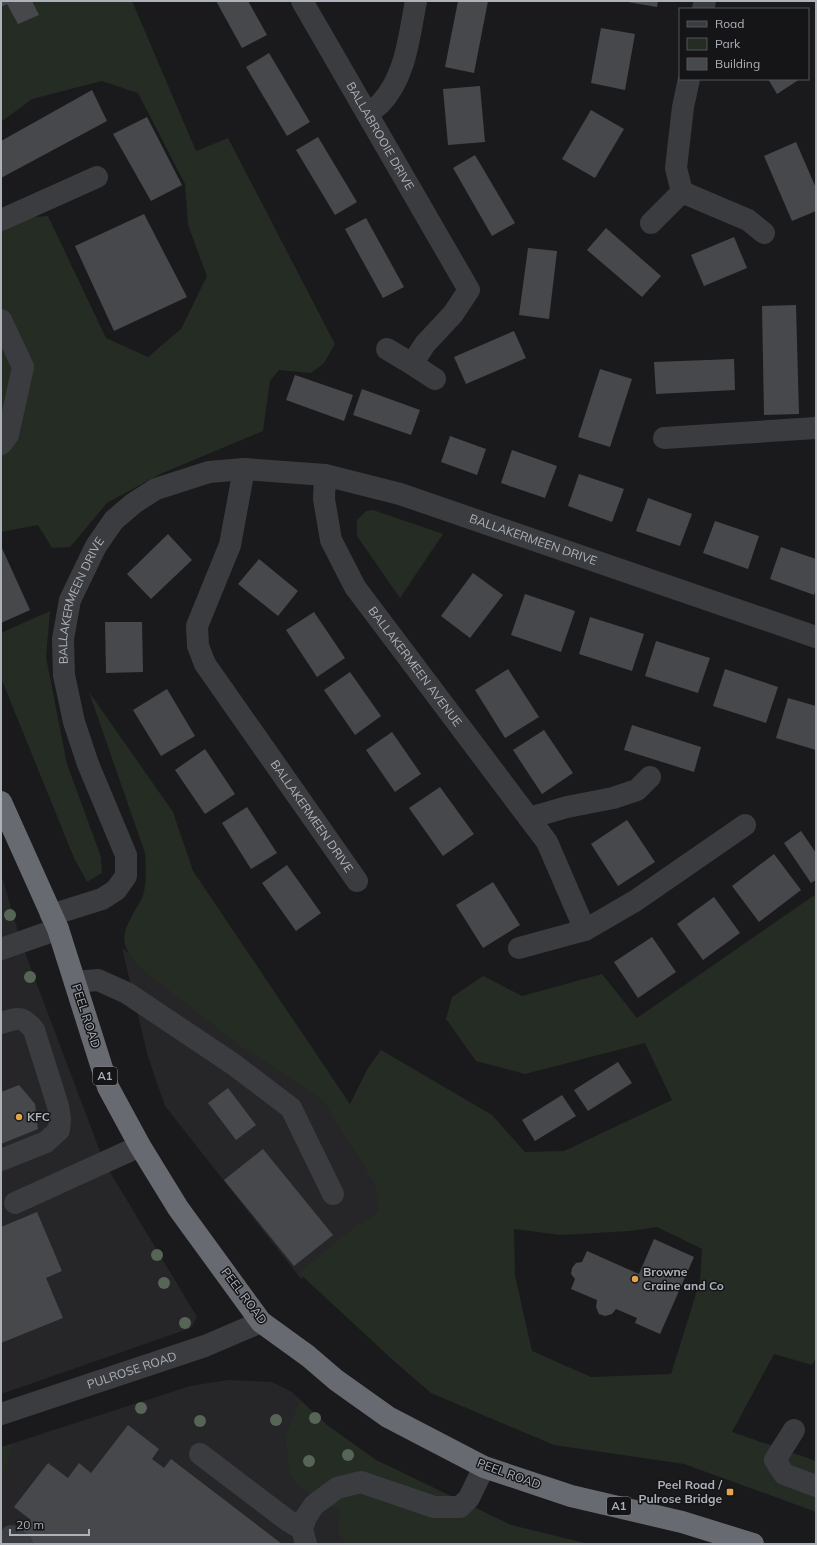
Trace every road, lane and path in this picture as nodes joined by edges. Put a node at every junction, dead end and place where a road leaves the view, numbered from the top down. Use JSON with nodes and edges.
{"nodes":[{"id":1,"x":302,"y":1,"type":"edge"},
{"id":2,"x":416,"y":1,"type":"edge"},
{"id":3,"x":688,"y":80,"type":"edge"},
{"id":4,"x":367,"y":113,"type":"junction"},
{"id":5,"x":97,"y":177,"type":"dead end"},
{"id":6,"x":682,"y":192,"type":"junction"},
{"id":7,"x":1,"y":220,"type":"edge"},
{"id":8,"x":651,"y":223,"type":"dead end"},
{"id":9,"x":756,"y":227,"type":"dead end"},
{"id":10,"x":1,"y":320,"type":"edge"},
{"id":11,"x":387,"y":349,"type":"dead end"},
{"id":12,"x":412,"y":364,"type":"junction"},
{"id":13,"x":436,"y":379,"type":"dead end"},
{"id":14,"x":816,"y":428,"type":"edge"},
{"id":15,"x":664,"y":438,"type":"dead end"},
{"id":16,"x":1,"y":444,"type":"edge"},
{"id":17,"x":244,"y":469,"type":"junction"},
{"id":18,"x":325,"y":475,"type":"junction"},
{"id":19,"x":816,"y":637,"type":"edge"},
{"id":20,"x":650,"y":777,"type":"dead end"},
{"id":21,"x":1,"y":802,"type":"edge"},
{"id":22,"x":530,"y":818,"type":"junction"},
{"id":23,"x":745,"y":825,"type":"dead end"},
{"id":24,"x":357,"y":881,"type":"dead end"},
{"id":25,"x":54,"y":922,"type":"junction"},
{"id":26,"x":585,"y":930,"type":"junction"},
{"id":27,"x":519,"y":948,"type":"dead end"},
{"id":28,"x":1,"y":949,"type":"edge"},
{"id":29,"x":75,"y":982,"type":"junction"},
{"id":30,"x":6,"y":1017,"type":"edge"},
{"id":31,"x":140,"y":1146,"type":"junction"},
{"id":32,"x":1,"y":1160,"type":"edge"},
{"id":33,"x":333,"y":1194,"type":"dead end"},
{"id":34,"x":15,"y":1203,"type":"dead end"},
{"id":35,"x":261,"y":1322,"type":"junction"},
{"id":36,"x":6,"y":1412,"type":"edge"},
{"id":37,"x":794,"y":1430,"type":"dead end"},
{"id":38,"x":200,"y":1454,"type":"dead end"},
{"id":39,"x":484,"y":1467,"type":"junction"},
{"id":40,"x":816,"y":1486,"type":"edge"},
{"id":41,"x":304,"y":1537,"type":"edge"},
{"id":42,"x":753,"y":1544,"type":"edge"}],
"edges":[{"from":1,"to":4,"type":"street","name":"BALLABROOIE DRIVE"},
{"from":2,"to":4,"type":"street"},
{"from":3,"to":6,"type":"street"},
{"from":4,"to":12,"type":"street","name":"BALLABROOIE DRIVE"},
{"from":5,"to":7,"type":"street"},
{"from":6,"to":8,"type":"street"},
{"from":6,"to":9,"type":"street"},
{"from":10,"to":16,"type":"street"},
{"from":11,"to":12,"type":"street"},
{"from":12,"to":13,"type":"street"},
{"from":14,"to":15,"type":"street"},
{"from":17,"to":18,"type":"street","name":"BALLAKERMEEN DRIVE"},
{"from":17,"to":24,"type":"street","name":"BALLAKERMEEN DRIVE"},
{"from":17,"to":25,"type":"street","name":"BALLAKERMEEN DRIVE"},
{"from":18,"to":19,"type":"street","name":"BALLAKERMEEN DRIVE"},
{"from":18,"to":22,"type":"street","name":"BALLAKERMEEN AVENUE"},
{"from":20,"to":22,"type":"street"},
{"from":21,"to":25,"type":"highway","name":"PEEL ROAD","number":"A1"},
{"from":22,"to":26,"type":"street","name":"BALLAKERMEEN AVENUE"},
{"from":23,"to":26,"type":"street"},
{"from":25,"to":28,"type":"street","name":"BALLAKERMEEN DRIVE"},
{"from":25,"to":29,"type":"highway","name":"PEEL ROAD","number":"A1"},
{"from":26,"to":27,"type":"street"},
{"from":29,"to":31,"type":"highway","name":"PEEL ROAD","number":"A1"},
{"from":29,"to":33,"type":"street"},
{"from":30,"to":32,"type":"street"},
{"from":31,"to":34,"type":"street"},
{"from":31,"to":35,"type":"highway","name":"PEEL ROAD","number":"A1"},
{"from":35,"to":36,"type":"street","name":"PULROSE ROAD"},
{"from":35,"to":39,"type":"highway","name":"PEEL ROAD","number":"A1"},
{"from":37,"to":40,"type":"street"},
{"from":38,"to":41,"type":"street"},
{"from":39,"to":41,"type":"street"},
{"from":39,"to":42,"type":"highway","name":"PEEL ROAD","number":"A1"}]}
